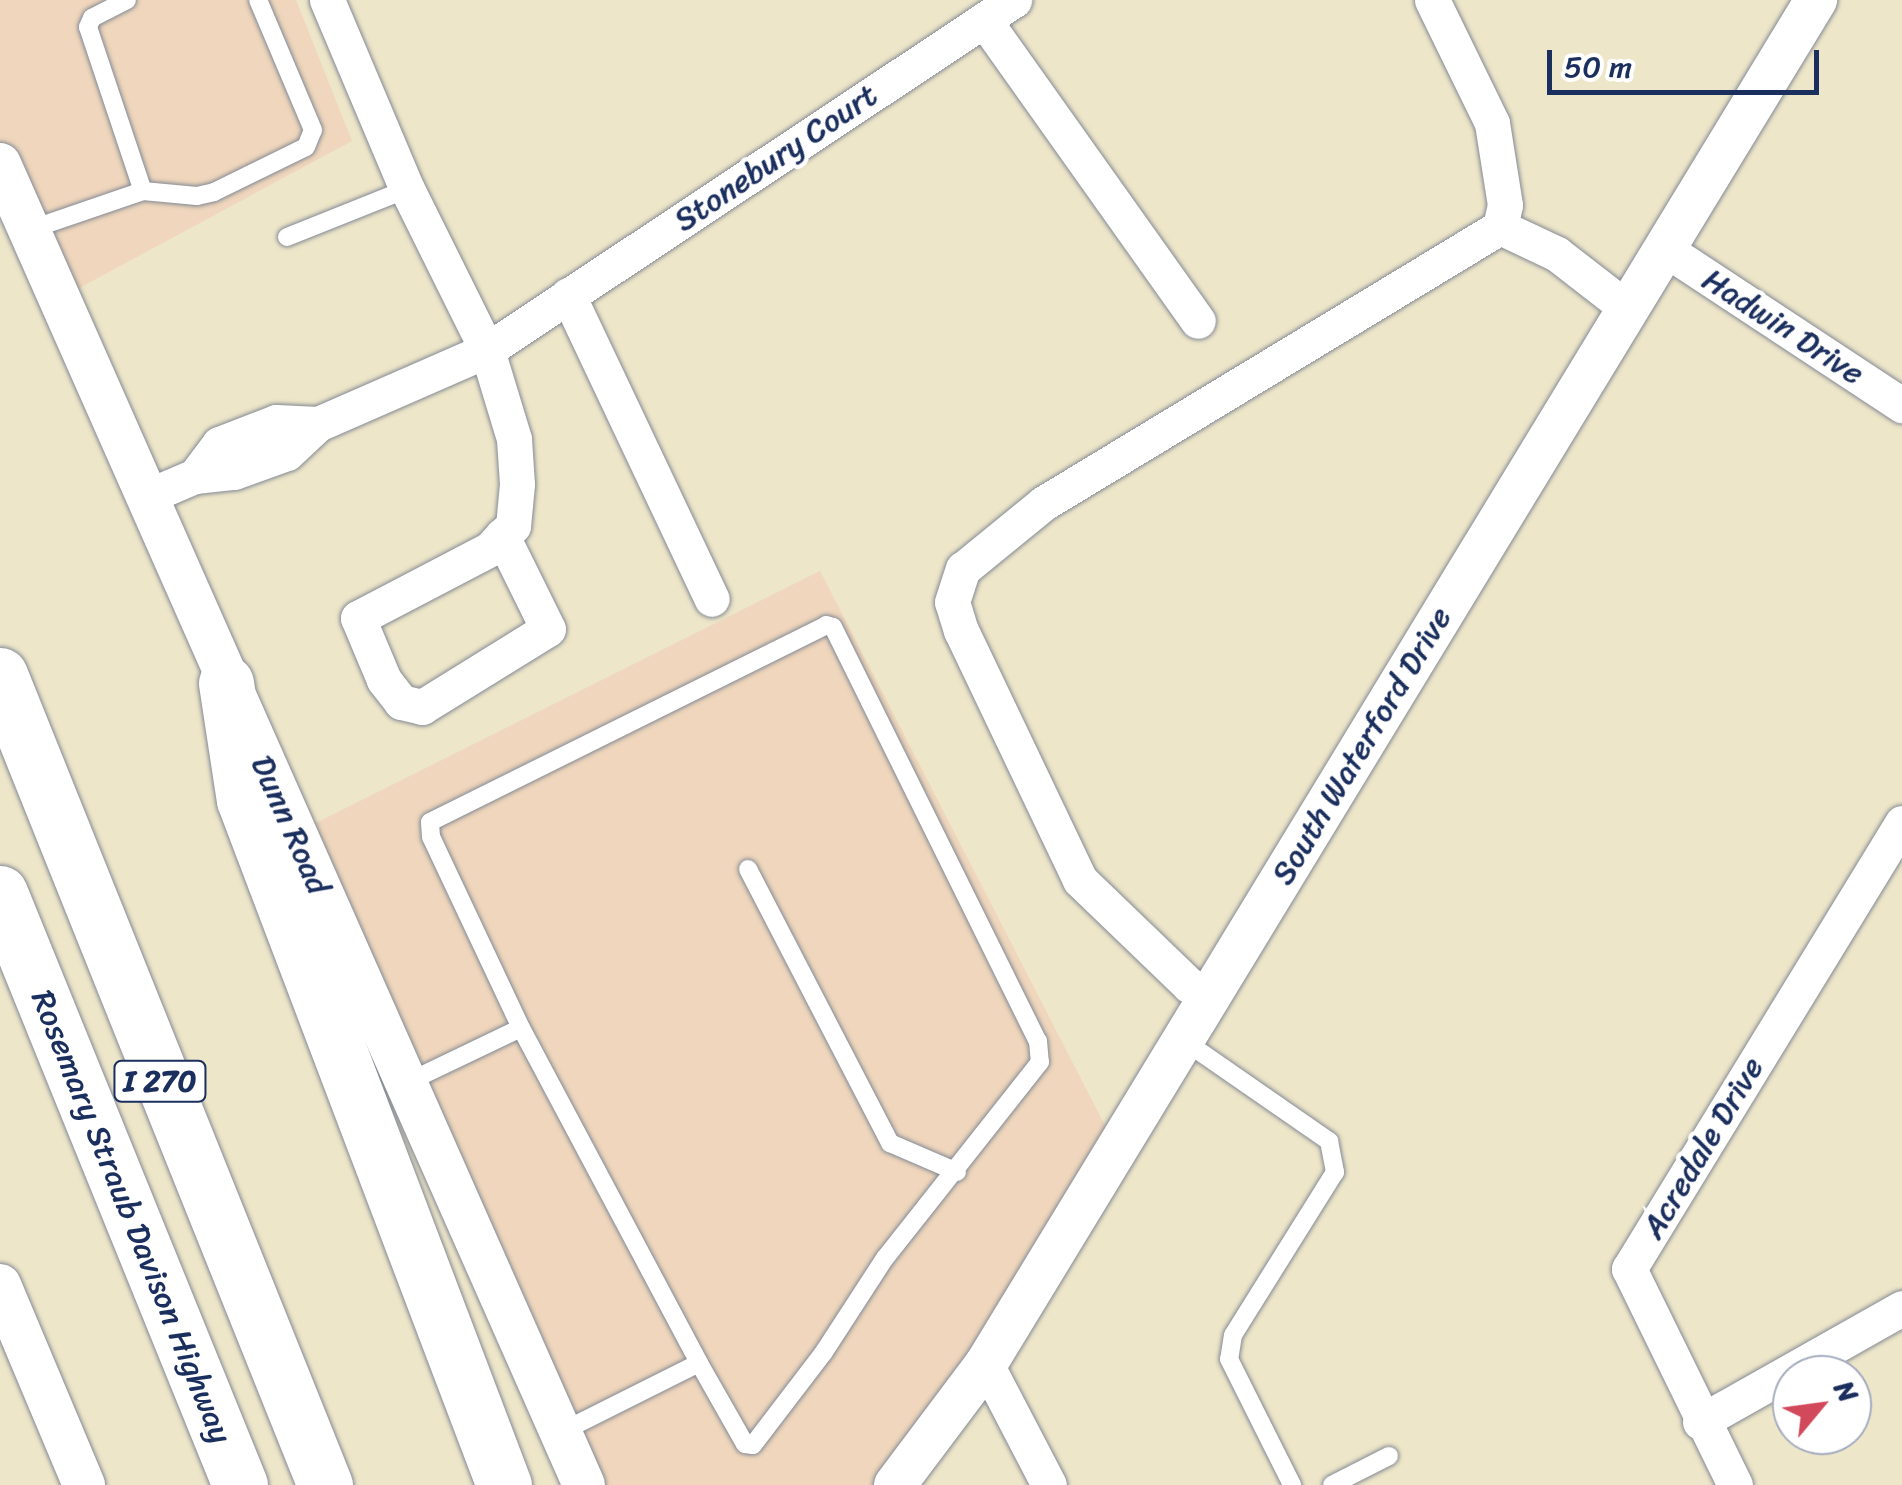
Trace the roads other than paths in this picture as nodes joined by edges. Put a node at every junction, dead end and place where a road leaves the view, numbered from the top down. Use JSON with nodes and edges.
{"nodes":[{"id":1,"x":127,"y":0,"type":"edge"},
{"id":2,"x":258,"y":0,"type":"edge"},
{"id":3,"x":327,"y":0,"type":"edge"},
{"id":4,"x":1014,"y":0,"type":"edge"},
{"id":5,"x":1432,"y":0,"type":"edge"},
{"id":6,"x":1816,"y":0,"type":"edge"},
{"id":7,"x":984,"y":20,"type":"junction"},
{"id":8,"x":0,"y":164,"type":"edge"},
{"id":9,"x":407,"y":188,"type":"junction"},
{"id":10,"x":151,"y":191,"type":"junction"},
{"id":11,"x":1500,"y":227,"type":"junction"},
{"id":12,"x":28,"y":230,"type":"junction"},
{"id":13,"x":287,"y":237,"type":"dead end"},
{"id":14,"x":1665,"y":249,"type":"junction"},
{"id":15,"x":568,"y":295,"type":"junction"},
{"id":16,"x":1628,"y":309,"type":"junction"},
{"id":17,"x":1198,"y":321,"type":"dead end"},
{"id":18,"x":486,"y":350,"type":"junction"},
{"id":19,"x":1902,"y":405,"type":"edge"},
{"id":20,"x":148,"y":496,"type":"junction"},
{"id":21,"x":502,"y":536,"type":"junction"},
{"id":22,"x":712,"y":599,"type":"dead end"},
{"id":23,"x":0,"y":675,"type":"edge"},
{"id":24,"x":226,"y":682,"type":"junction"},
{"id":25,"x":1902,"y":822,"type":"edge"},
{"id":26,"x":748,"y":869,"type":"dead end"},
{"id":27,"x":0,"y":893,"type":"edge"},
{"id":28,"x":1211,"y":994,"type":"junction"},
{"id":29,"x":521,"y":1028,"type":"junction"},
{"id":30,"x":1183,"y":1040,"type":"junction"},
{"id":31,"x":406,"y":1084,"type":"junction"},
{"id":32,"x":957,"y":1172,"type":"junction"},
{"id":33,"x":1,"y":1292,"type":"edge"},
{"id":34,"x":1902,"y":1308,"type":"edge"},
{"id":35,"x":699,"y":1362,"type":"junction"},
{"id":36,"x":986,"y":1364,"type":"junction"},
{"id":37,"x":1700,"y":1422,"type":"junction"},
{"id":38,"x":561,"y":1432,"type":"junction"},
{"id":39,"x":1389,"y":1456,"type":"dead end"},
{"id":40,"x":84,"y":1485,"type":"edge"},
{"id":41,"x":240,"y":1485,"type":"edge"},
{"id":42,"x":325,"y":1485,"type":"edge"},
{"id":43,"x":504,"y":1485,"type":"edge"},
{"id":44,"x":584,"y":1485,"type":"edge"},
{"id":45,"x":895,"y":1485,"type":"edge"},
{"id":46,"x":1049,"y":1485,"type":"edge"},
{"id":47,"x":1292,"y":1485,"type":"edge"},
{"id":48,"x":1332,"y":1485,"type":"edge"},
{"id":49,"x":1735,"y":1485,"type":"edge"}],
"edges":[{"from":1,"to":10,"type":"lane"},
{"from":2,"to":10,"type":"lane"},
{"from":3,"to":9,"type":"street"},
{"from":4,"to":7,"type":"street","name":"Stonebury Court"},
{"from":5,"to":11,"type":"street"},
{"from":6,"to":14,"type":"street","name":"South Waterford Drive"},
{"from":7,"to":15,"type":"street","name":"Stonebury Court"},
{"from":7,"to":17,"type":"street"},
{"from":8,"to":12,"type":"street","name":"Dunn Road"},
{"from":9,"to":13,"type":"lane"},
{"from":9,"to":18,"type":"street"},
{"from":10,"to":12,"type":"lane"},
{"from":11,"to":16,"type":"street"},
{"from":11,"to":28,"type":"street"},
{"from":12,"to":20,"type":"street","name":"Dunn Road"},
{"from":14,"to":16,"type":"street","name":"South Waterford Drive"},
{"from":14,"to":19,"type":"street","name":"Hadwin Drive"},
{"from":15,"to":18,"type":"street","name":"Stonebury Court"},
{"from":15,"to":22,"type":"street"},
{"from":16,"to":28,"type":"street","name":"South Waterford Drive"},
{"from":18,"to":20,"type":"street","name":"Stonebury Court"},
{"from":18,"to":21,"type":"street"},
{"from":20,"to":24,"type":"street","name":"Dunn Road"},
{"from":21,"to":21,"type":"street"},
{"from":23,"to":42,"type":"highway","number":"I 270"},
{"from":24,"to":31,"type":"street","name":"Dunn Road"},
{"from":24,"to":43,"type":"highway"},
{"from":25,"to":37,"type":"street","name":"Acredale Drive"},
{"from":26,"to":32,"type":"lane"},
{"from":27,"to":41,"type":"highway","name":"Rosemary Straub Davison Highway","number":"I 270"},
{"from":28,"to":30,"type":"street","name":"South Waterford Drive"},
{"from":29,"to":31,"type":"lane"},
{"from":29,"to":32,"type":"lane"},
{"from":29,"to":35,"type":"lane"},
{"from":30,"to":36,"type":"street","name":"South Waterford Drive"},
{"from":30,"to":47,"type":"lane"},
{"from":31,"to":38,"type":"street","name":"Dunn Road"},
{"from":32,"to":35,"type":"lane"},
{"from":33,"to":40,"type":"street"},
{"from":34,"to":37,"type":"street"},
{"from":35,"to":38,"type":"lane"},
{"from":36,"to":45,"type":"street","name":"South Waterford Drive"},
{"from":36,"to":46,"type":"street"},
{"from":37,"to":49,"type":"street","name":"Acredale Drive"},
{"from":38,"to":44,"type":"street","name":"Dunn Road"},
{"from":39,"to":48,"type":"lane"}]}
